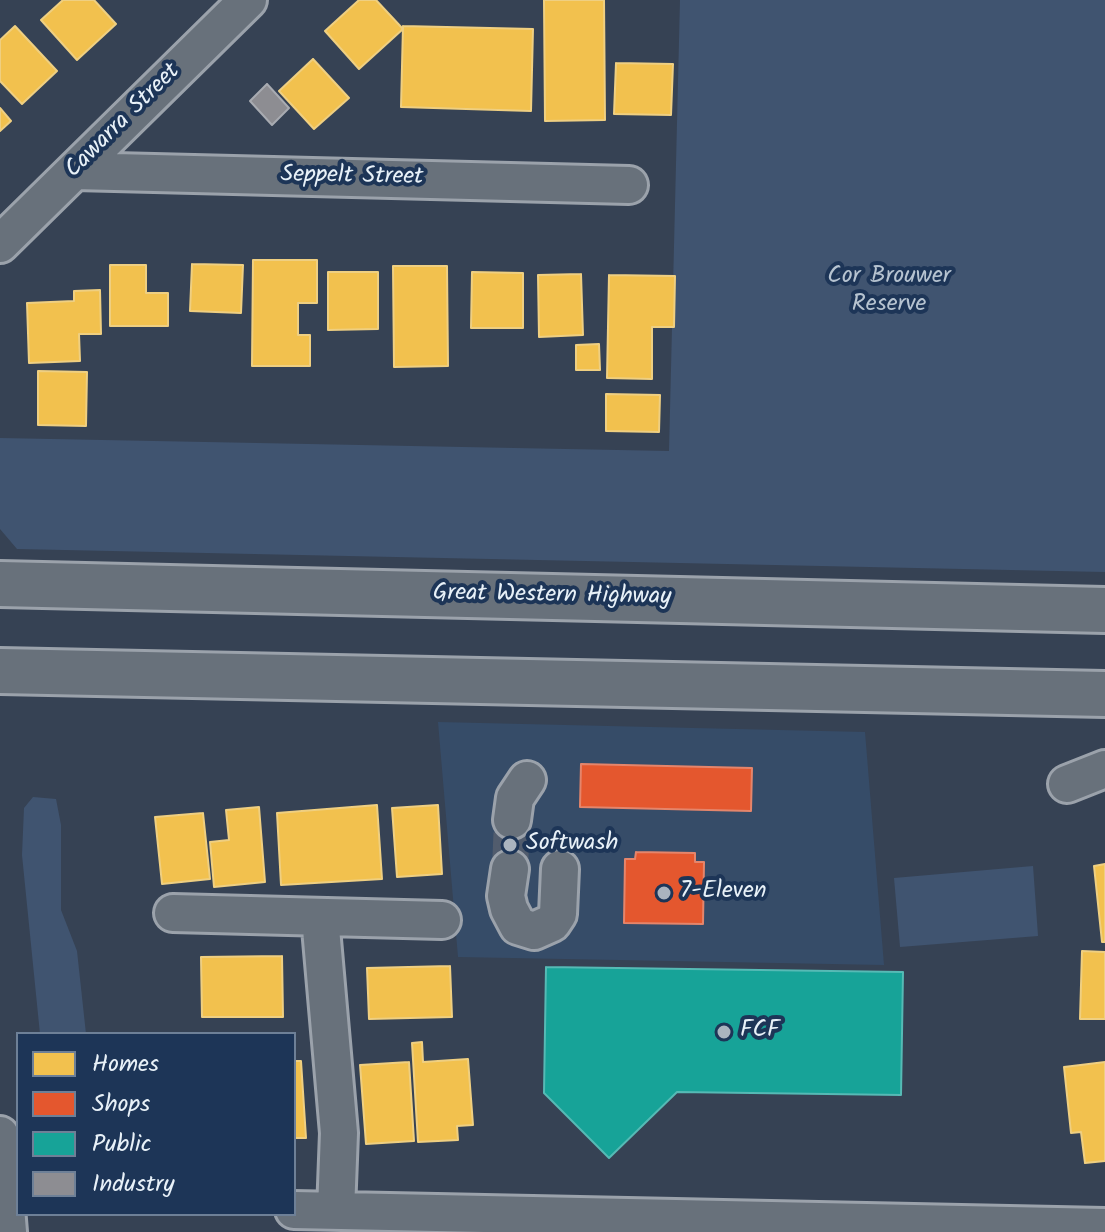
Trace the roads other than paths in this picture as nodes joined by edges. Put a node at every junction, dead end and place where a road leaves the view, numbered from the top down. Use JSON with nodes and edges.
{"nodes":[{"id":1,"x":248,"y":0,"type":"edge"},
{"id":2,"x":75,"y":171,"type":"junction"},
{"id":3,"x":629,"y":185,"type":"dead end"},
{"id":4,"x":0,"y":244,"type":"edge"},
{"id":5,"x":0,"y":584,"type":"edge"},
{"id":6,"x":1105,"y":610,"type":"edge"},
{"id":7,"x":0,"y":671,"type":"edge"},
{"id":8,"x":1105,"y":694,"type":"edge"},
{"id":9,"x":1105,"y":769,"type":"edge"},
{"id":10,"x":527,"y":780,"type":"dead end"},
{"id":11,"x":1067,"y":784,"type":"dead end"},
{"id":12,"x":512,"y":820,"type":"tunnel mouth"},
{"id":13,"x":510,"y":869,"type":"tunnel mouth"},
{"id":14,"x":560,"y":869,"type":"dead end"},
{"id":15,"x":173,"y":913,"type":"dead end"},
{"id":16,"x":320,"y":917,"type":"junction"},
{"id":17,"x":442,"y":920,"type":"dead end"},
{"id":18,"x":0,"y":1135,"type":"edge"},
{"id":19,"x":296,"y":1210,"type":"edge"},
{"id":20,"x":8,"y":1211,"type":"edge"},
{"id":21,"x":336,"y":1211,"type":"junction"},
{"id":22,"x":1105,"y":1227,"type":"edge"}],
"edges":[{"from":1,"to":2,"type":"street","name":"Cawarra Street"},
{"from":2,"to":3,"type":"street","name":"Seppelt Street"},
{"from":2,"to":4,"type":"street","name":"Cawarra Street"},
{"from":5,"to":6,"type":"highway","name":"Great Western Highway"},
{"from":7,"to":8,"type":"highway"},
{"from":9,"to":11,"type":"street"},
{"from":10,"to":12,"type":"street"},
{"from":13,"to":14,"type":"street"},
{"from":15,"to":16,"type":"street"},
{"from":16,"to":17,"type":"street"},
{"from":16,"to":21,"type":"street"},
{"from":18,"to":20,"type":"street"},
{"from":19,"to":21,"type":"street"},
{"from":21,"to":22,"type":"street"}]}
